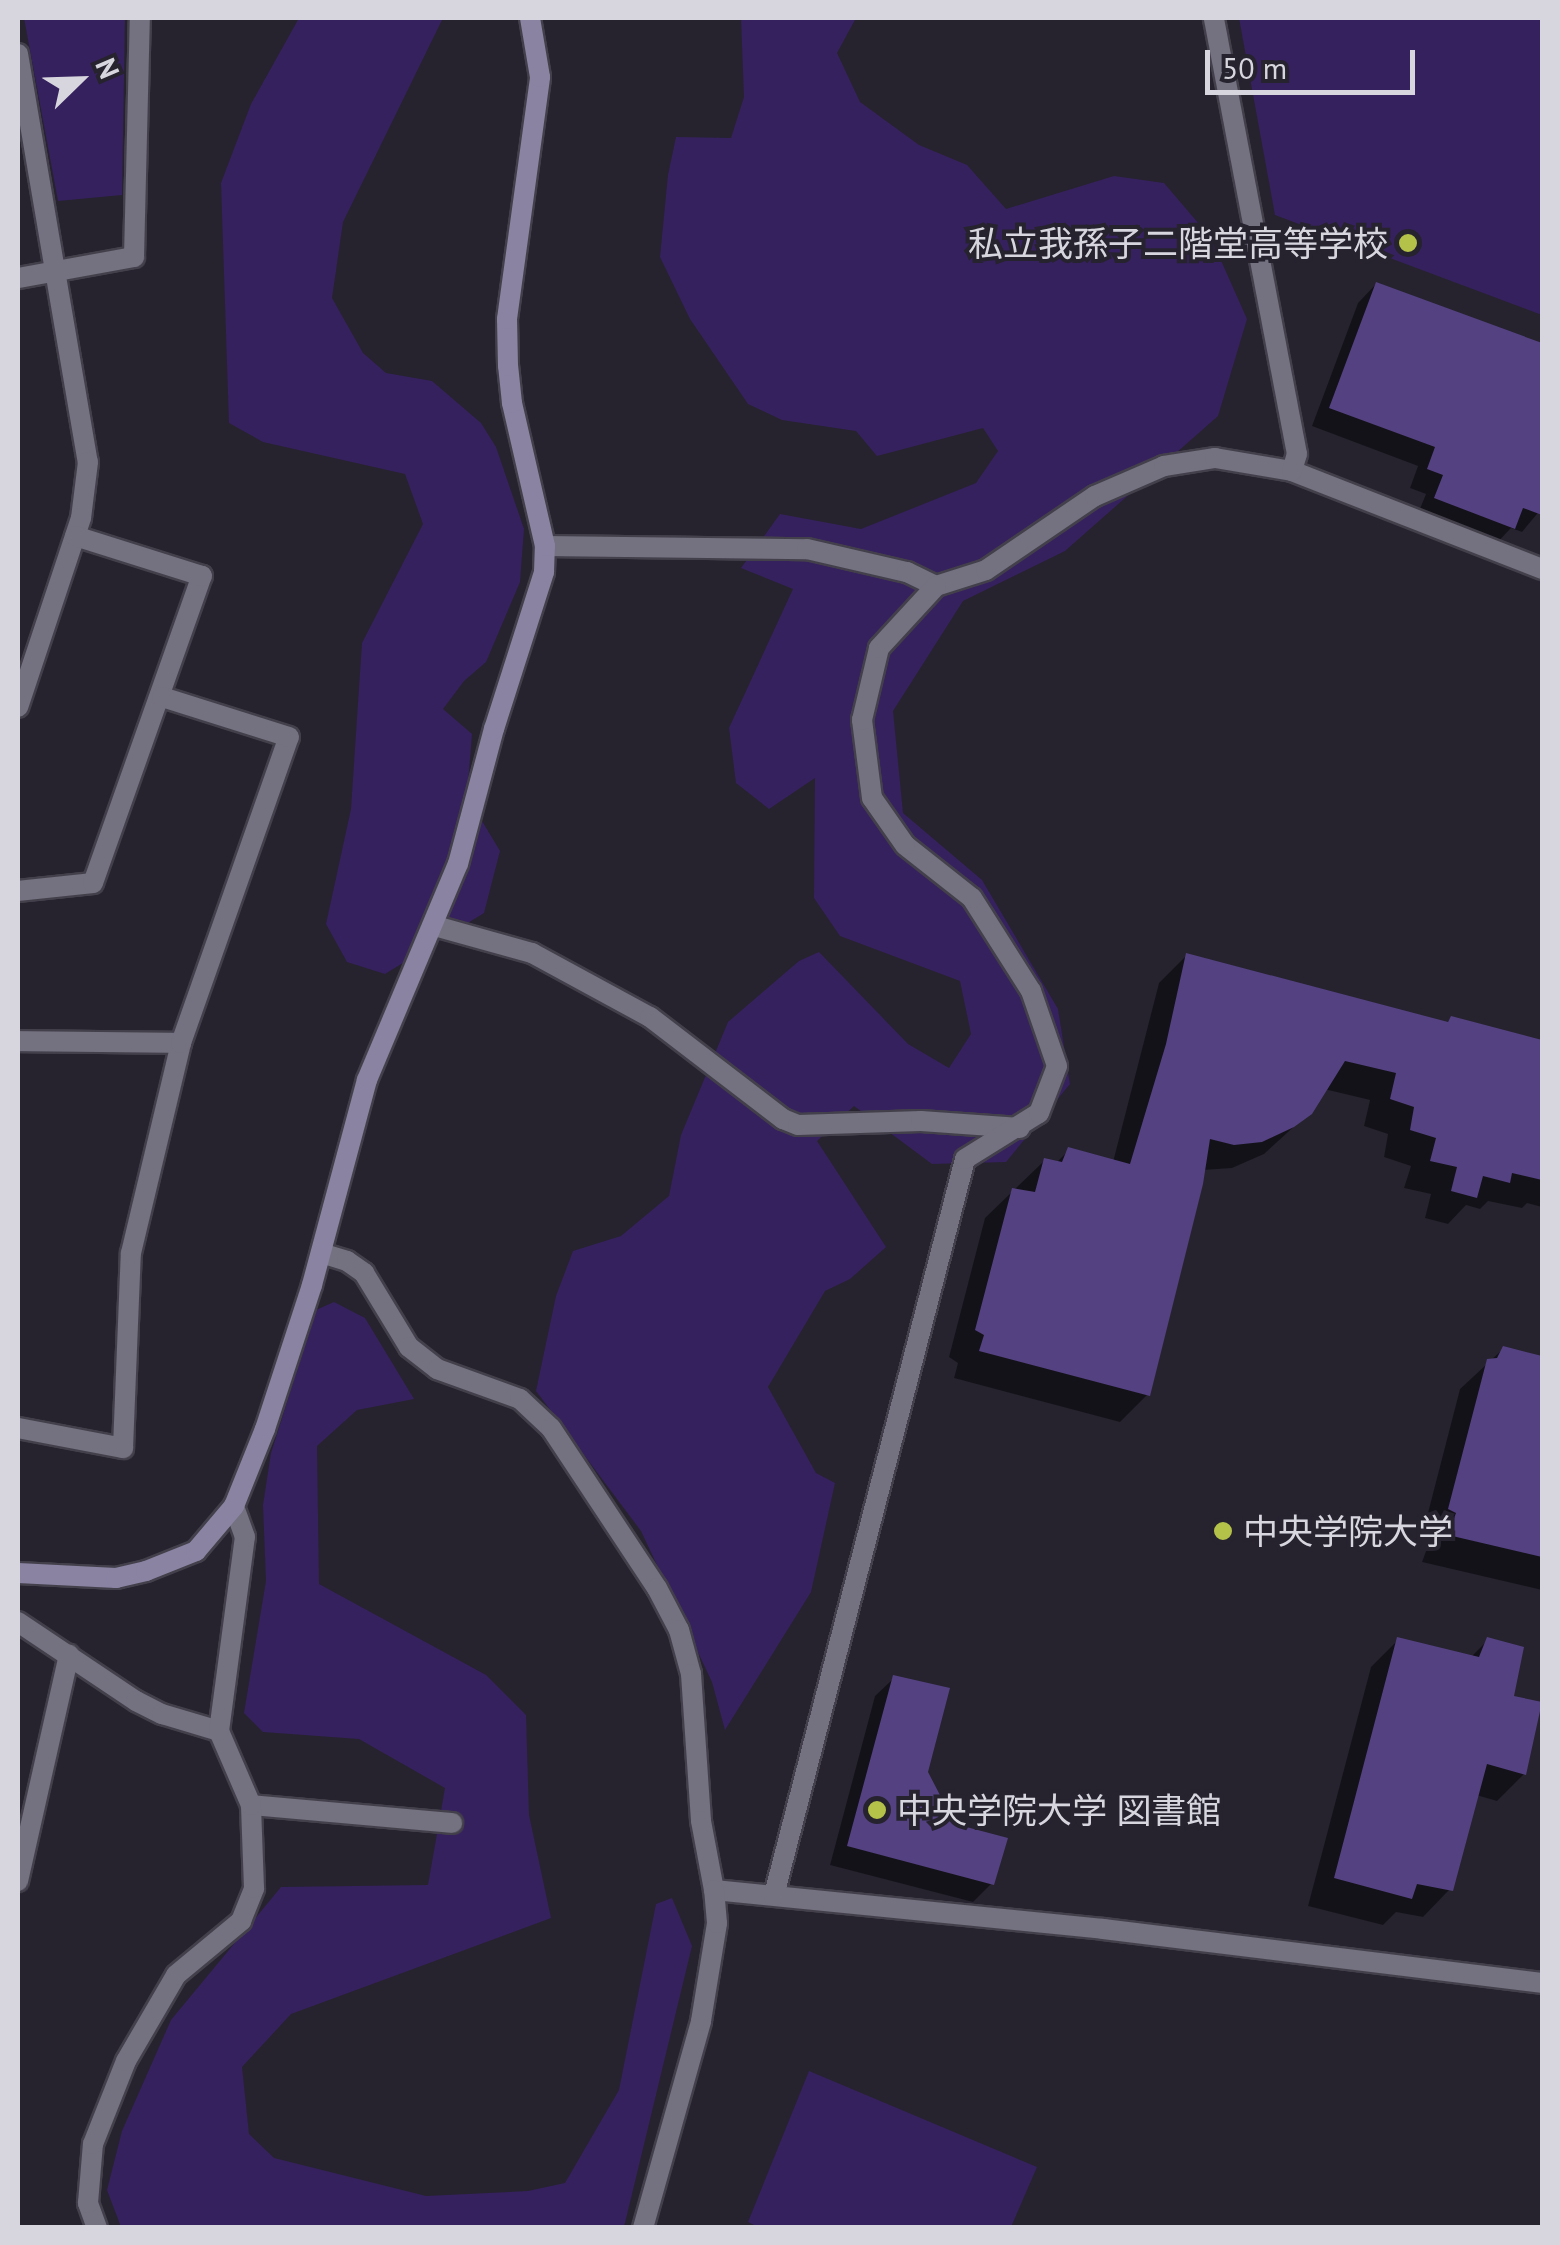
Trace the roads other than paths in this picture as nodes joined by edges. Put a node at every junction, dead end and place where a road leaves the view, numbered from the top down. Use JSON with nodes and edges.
{"nodes":[{"id":1,"x":140,"y":18,"type":"edge"},
{"id":2,"x":530,"y":18,"type":"edge"},
{"id":3,"x":1214,"y":18,"type":"edge"},
{"id":4,"x":18,"y":54,"type":"edge"},
{"id":5,"x":56,"y":271,"type":"junction"},
{"id":6,"x":18,"y":278,"type":"edge"},
{"id":7,"x":1292,"y":471,"type":"junction"},
{"id":8,"x":75,"y":536,"type":"junction"},
{"id":9,"x":545,"y":546,"type":"junction"},
{"id":10,"x":1542,"y":569,"type":"edge"},
{"id":11,"x":936,"y":586,"type":"junction"},
{"id":12,"x":162,"y":697,"type":"junction"},
{"id":13,"x":18,"y":708,"type":"edge"},
{"id":14,"x":18,"y":891,"type":"edge"},
{"id":15,"x":435,"y":926,"type":"junction"},
{"id":16,"x":18,"y":1041,"type":"edge"},
{"id":17,"x":181,"y":1043,"type":"junction"},
{"id":18,"x":1020,"y":1128,"type":"junction"},
{"id":19,"x":321,"y":1253,"type":"junction"},
{"id":20,"x":18,"y":1428,"type":"edge"},
{"id":21,"x":234,"y":1506,"type":"junction"},
{"id":22,"x":18,"y":1573,"type":"edge"},
{"id":23,"x":18,"y":1622,"type":"edge"},
{"id":24,"x":69,"y":1655,"type":"junction"},
{"id":25,"x":219,"y":1731,"type":"junction"},
{"id":26,"x":251,"y":1806,"type":"junction"},
{"id":27,"x":452,"y":1822,"type":"dead end"},
{"id":28,"x":18,"y":1881,"type":"edge"},
{"id":29,"x":714,"y":1890,"type":"junction"},
{"id":30,"x":774,"y":1895,"type":"junction"},
{"id":31,"x":1542,"y":1984,"type":"edge"},
{"id":32,"x":97,"y":2228,"type":"edge"},
{"id":33,"x":643,"y":2228,"type":"edge"}],
"edges":[{"from":1,"to":5,"type":"street"},
{"from":2,"to":9,"type":"street"},
{"from":3,"to":7,"type":"street"},
{"from":4,"to":5,"type":"street"},
{"from":5,"to":6,"type":"street"},
{"from":5,"to":8,"type":"street"},
{"from":7,"to":10,"type":"street"},
{"from":7,"to":11,"type":"street"},
{"from":8,"to":12,"type":"street"},
{"from":8,"to":13,"type":"street"},
{"from":9,"to":11,"type":"street"},
{"from":9,"to":15,"type":"street"},
{"from":11,"to":18,"type":"street"},
{"from":12,"to":14,"type":"street"},
{"from":12,"to":17,"type":"street"},
{"from":15,"to":18,"type":"street"},
{"from":15,"to":19,"type":"street"},
{"from":16,"to":17,"type":"street"},
{"from":17,"to":20,"type":"street"},
{"from":18,"to":30,"type":"street"},
{"from":19,"to":21,"type":"street"},
{"from":19,"to":29,"type":"street"},
{"from":21,"to":22,"type":"street"},
{"from":21,"to":25,"type":"street"},
{"from":23,"to":24,"type":"street"},
{"from":24,"to":25,"type":"street"},
{"from":24,"to":28,"type":"street"},
{"from":25,"to":26,"type":"street"},
{"from":26,"to":27,"type":"street"},
{"from":26,"to":32,"type":"street"},
{"from":29,"to":30,"type":"street"},
{"from":29,"to":33,"type":"street"},
{"from":30,"to":31,"type":"street"}]}
